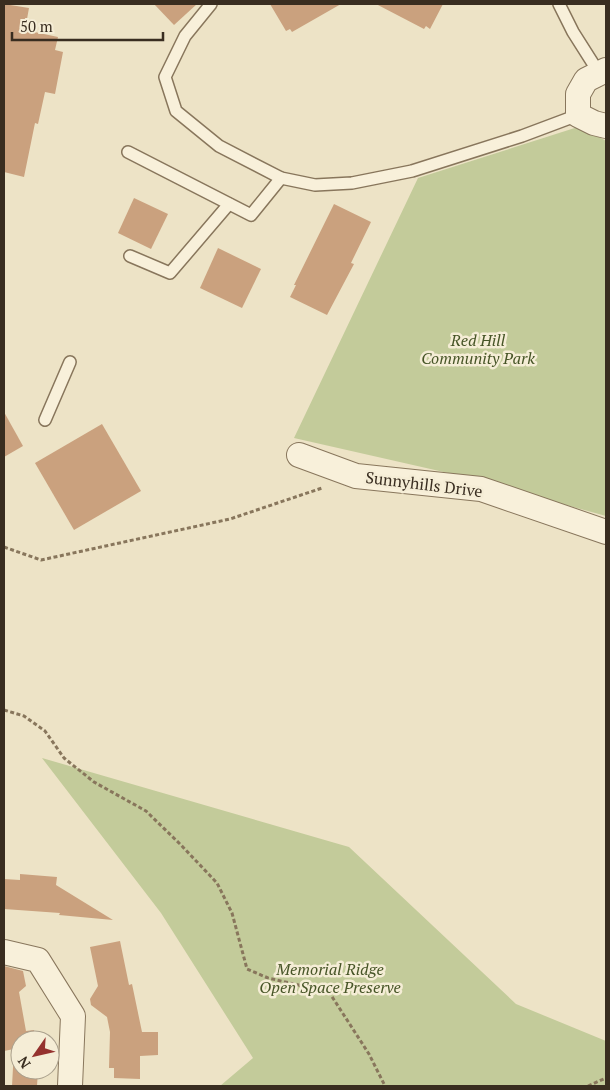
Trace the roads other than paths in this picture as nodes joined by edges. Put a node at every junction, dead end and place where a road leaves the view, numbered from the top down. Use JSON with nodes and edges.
{"nodes":[{"id":1,"x":211,"y":4,"type":"edge"},
{"id":2,"x":559,"y":4,"type":"edge"},
{"id":3,"x":603,"y":72,"type":"edge"},
{"id":4,"x":578,"y":115,"type":"junction"},
{"id":5,"x":606,"y":126,"type":"edge"},
{"id":6,"x":128,"y":152,"type":"dead end"},
{"id":7,"x":281,"y":178,"type":"junction"},
{"id":8,"x":229,"y":204,"type":"junction"},
{"id":9,"x":130,"y":256,"type":"dead end"},
{"id":10,"x":70,"y":362,"type":"dead end"},
{"id":11,"x":45,"y":420,"type":"dead end"},
{"id":12,"x":299,"y":455,"type":"dead end"},
{"id":13,"x":606,"y":532,"type":"edge"},
{"id":14,"x":4,"y":952,"type":"edge"},
{"id":15,"x":70,"y":1086,"type":"edge"}],
"edges":[{"from":1,"to":7,"type":"lane"},
{"from":2,"to":3,"type":"lane"},
{"from":3,"to":4,"type":"street"},
{"from":4,"to":5,"type":"street"},
{"from":4,"to":7,"type":"lane"},
{"from":6,"to":8,"type":"lane"},
{"from":7,"to":8,"type":"lane"},
{"from":8,"to":9,"type":"lane"},
{"from":10,"to":11,"type":"lane"},
{"from":12,"to":13,"type":"street","name":"Sunnyhills Drive"},
{"from":14,"to":15,"type":"street"}]}
